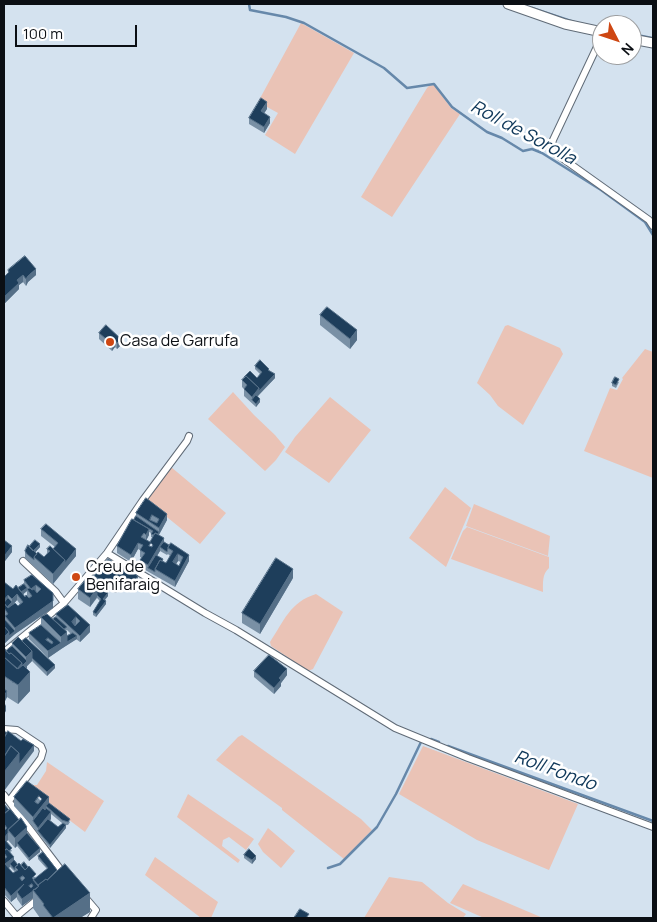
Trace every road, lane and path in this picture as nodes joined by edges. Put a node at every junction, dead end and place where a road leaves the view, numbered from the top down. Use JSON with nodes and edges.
{"nodes":[{"id":1,"x":508,"y":4,"type":"edge"},
{"id":2,"x":592,"y":30,"type":"edge"},
{"id":3,"x":592,"y":57,"type":"edge"},
{"id":4,"x":653,"y":226,"type":"edge"},
{"id":5,"x":189,"y":436,"type":"dead end"},
{"id":6,"x":107,"y":553,"type":"junction"},
{"id":7,"x":24,"y":562,"type":"dead end"},
{"id":8,"x":64,"y":603,"type":"junction"},
{"id":9,"x":4,"y":652,"type":"edge"},
{"id":10,"x":4,"y":729,"type":"edge"},
{"id":11,"x":4,"y":795,"type":"edge"},
{"id":12,"x":9,"y":801,"type":"junction"},
{"id":13,"x":653,"y":827,"type":"edge"},
{"id":14,"x":65,"y":878,"type":"edge"},
{"id":15,"x":76,"y":887,"type":"edge"},
{"id":16,"x":47,"y":891,"type":"edge"},
{"id":17,"x":4,"y":901,"type":"edge"},
{"id":18,"x":18,"y":917,"type":"edge"},
{"id":19,"x":91,"y":918,"type":"edge"}],
"edges":[{"from":1,"to":2,"type":"street"},
{"from":3,"to":4,"type":"street"},
{"from":5,"to":6,"type":"street"},
{"from":6,"to":8,"type":"street"},
{"from":6,"to":13,"type":"street"},
{"from":7,"to":8,"type":"street"},
{"from":8,"to":9,"type":"street"},
{"from":10,"to":12,"type":"street"},
{"from":11,"to":12,"type":"street"},
{"from":12,"to":14,"type":"street"},
{"from":15,"to":19,"type":"street"},
{"from":16,"to":18,"type":"street"},
{"from":17,"to":18,"type":"street"}]}
